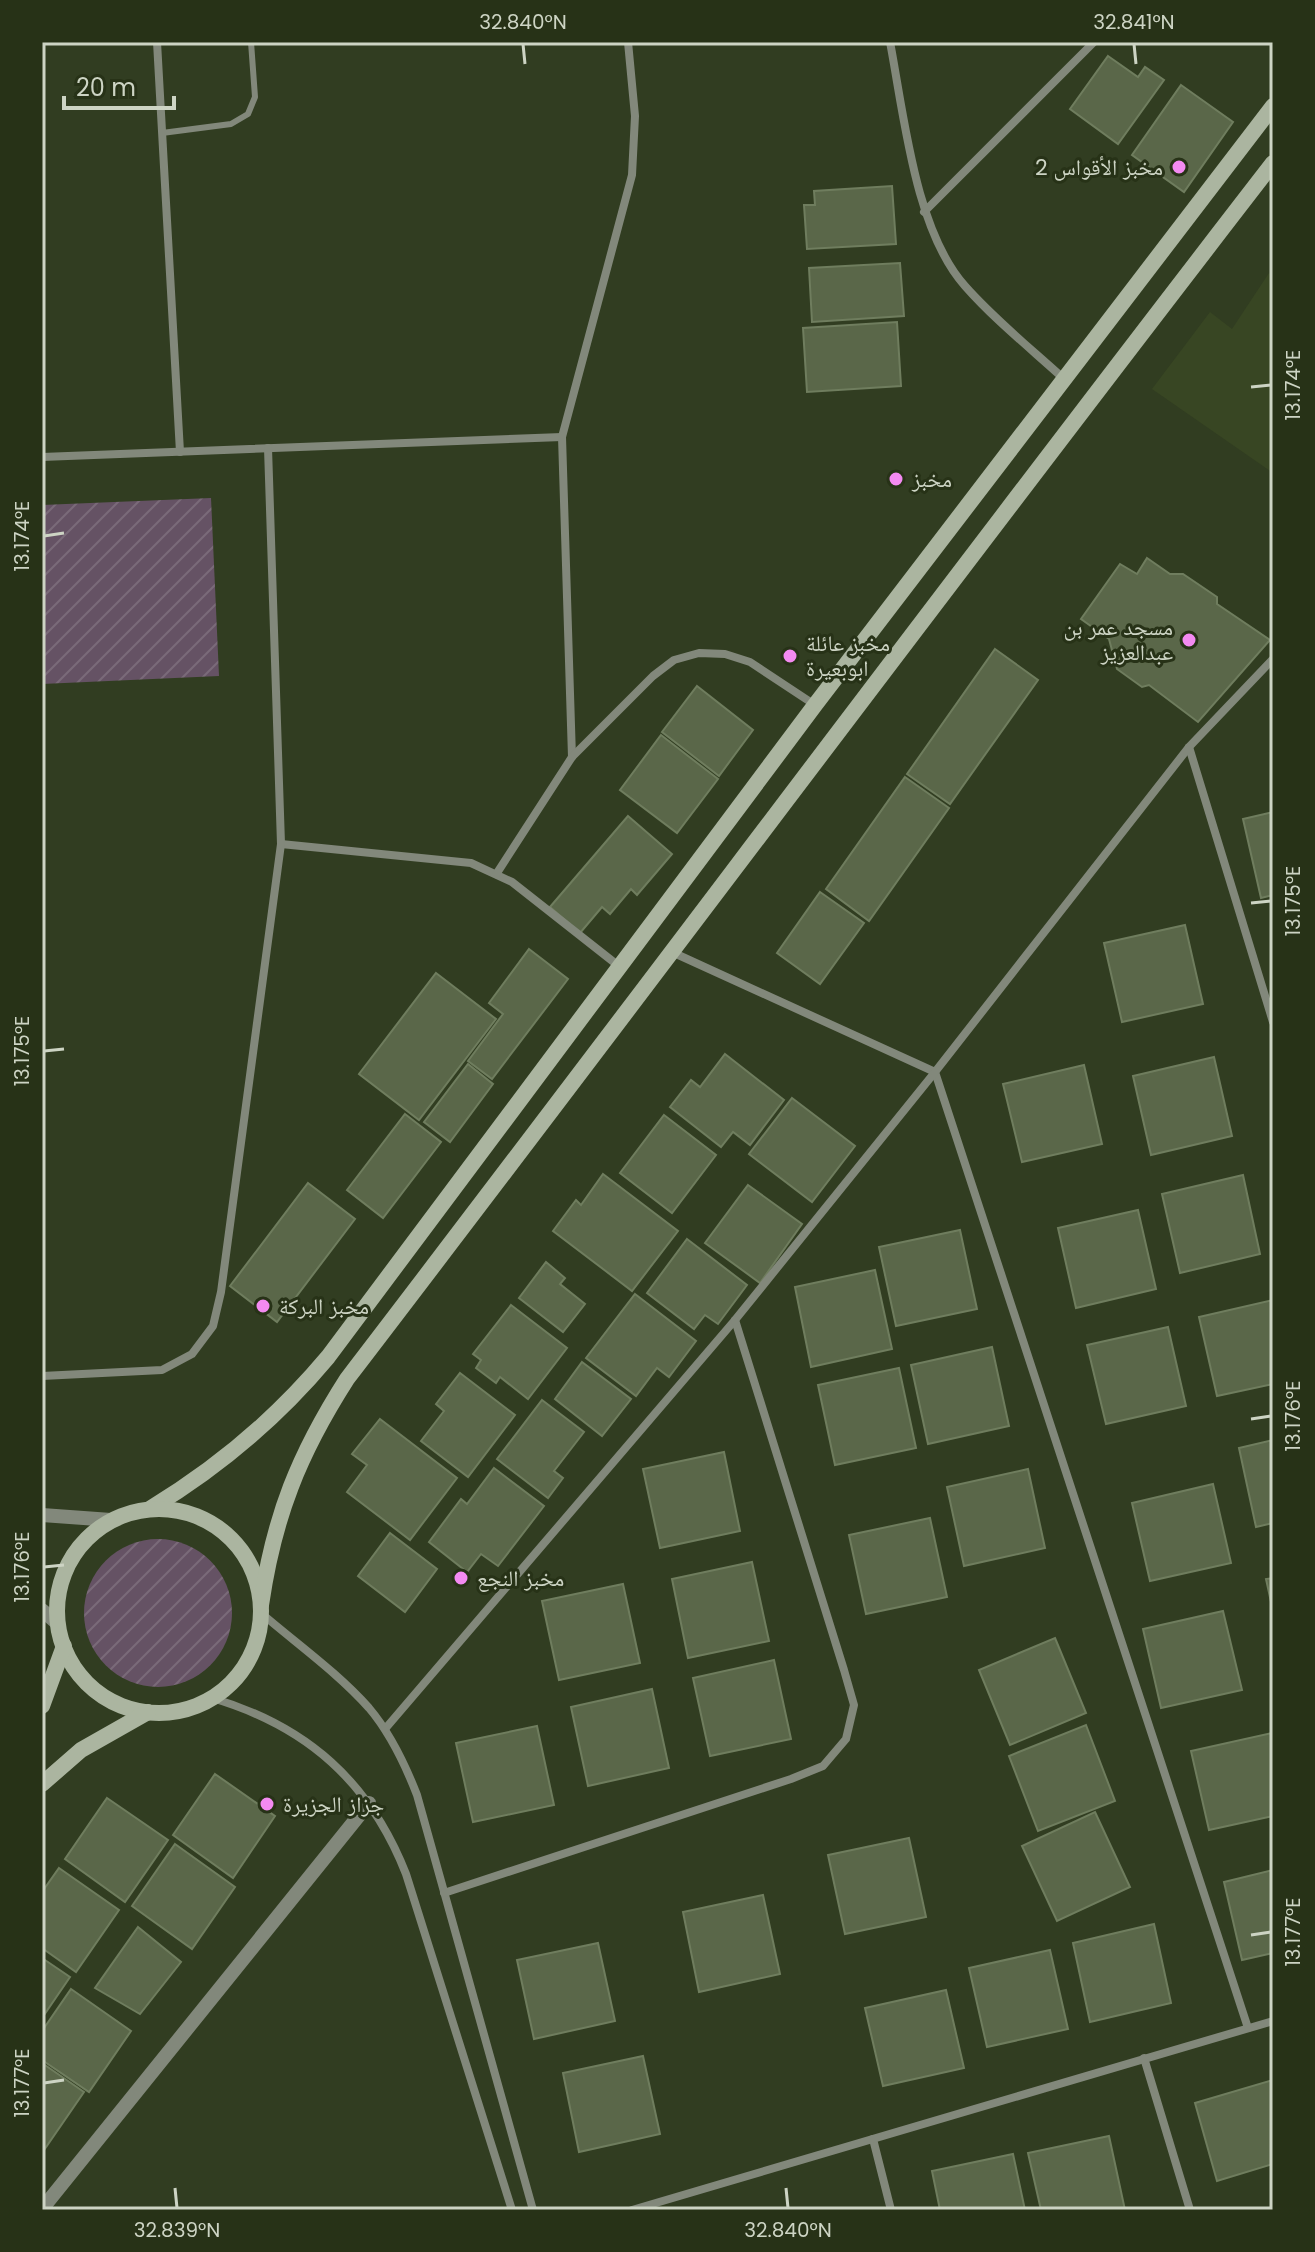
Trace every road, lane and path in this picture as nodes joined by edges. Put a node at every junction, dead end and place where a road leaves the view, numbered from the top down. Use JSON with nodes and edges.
{"nodes":[{"id":1,"x":157,"y":42,"type":"edge"},
{"id":2,"x":251,"y":42,"type":"edge"},
{"id":3,"x":628,"y":42,"type":"edge"},
{"id":4,"x":890,"y":42,"type":"edge"},
{"id":5,"x":1094,"y":42,"type":"edge"},
{"id":6,"x":1273,"y":106,"type":"edge"},
{"id":7,"x":162,"y":133,"type":"junction"},
{"id":8,"x":1273,"y":163,"type":"edge"},
{"id":9,"x":924,"y":212,"type":"junction"},
{"id":10,"x":1063,"y":378,"type":"junction"},
{"id":11,"x":562,"y":437,"type":"junction"},
{"id":12,"x":268,"y":448,"type":"junction"},
{"id":13,"x":180,"y":452,"type":"junction"},
{"id":14,"x":42,"y":457,"type":"edge"},
{"id":15,"x":1273,"y":659,"type":"edge"},
{"id":16,"x":815,"y":705,"type":"junction"},
{"id":17,"x":1189,"y":747,"type":"junction"},
{"id":18,"x":572,"y":757,"type":"junction"},
{"id":19,"x":281,"y":844,"type":"junction"},
{"id":20,"x":497,"y":873,"type":"junction"},
{"id":21,"x":674,"y":953,"type":"junction"},
{"id":22,"x":620,"y":968,"type":"junction"},
{"id":23,"x":1273,"y":1022,"type":"edge"},
{"id":24,"x":935,"y":1072,"type":"junction"},
{"id":25,"x":735,"y":1320,"type":"junction"},
{"id":26,"x":42,"y":1376,"type":"edge"},
{"id":27,"x":151,"y":1508,"type":"junction"},
{"id":28,"x":42,"y":1515,"type":"edge"},
{"id":29,"x":111,"y":1520,"type":"junction"},
{"id":30,"x":261,"y":1609,"type":"junction"},
{"id":31,"x":42,"y":1610,"type":"edge"},
{"id":32,"x":58,"y":1624,"type":"junction"},
{"id":33,"x":64,"y":1646,"type":"junction"},
{"id":34,"x":212,"y":1698,"type":"junction"},
{"id":35,"x":42,"y":1706,"type":"edge"},
{"id":36,"x":148,"y":1712,"type":"junction"},
{"id":37,"x":385,"y":1729,"type":"junction"},
{"id":38,"x":42,"y":1784,"type":"edge"},
{"id":39,"x":369,"y":1803,"type":"junction"},
{"id":40,"x":444,"y":1893,"type":"junction"},
{"id":41,"x":1273,"y":2021,"type":"edge"},
{"id":42,"x":1248,"y":2028,"type":"junction"},
{"id":43,"x":1144,"y":2058,"type":"junction"},
{"id":44,"x":873,"y":2139,"type":"junction"},
{"id":45,"x":42,"y":2209,"type":"edge"},
{"id":46,"x":512,"y":2210,"type":"edge"},
{"id":47,"x":533,"y":2210,"type":"edge"},
{"id":48,"x":632,"y":2210,"type":"edge"},
{"id":49,"x":891,"y":2210,"type":"edge"},
{"id":50,"x":1190,"y":2210,"type":"edge"}],
"edges":[{"from":1,"to":7,"type":"street"},
{"from":2,"to":7,"type":"lane"},
{"from":3,"to":11,"type":"street"},
{"from":4,"to":9,"type":"street"},
{"from":5,"to":9,"type":"street"},
{"from":6,"to":10,"type":"main road"},
{"from":7,"to":13,"type":"street"},
{"from":8,"to":21,"type":"main road"},
{"from":9,"to":10,"type":"street"},
{"from":10,"to":16,"type":"main road"},
{"from":11,"to":12,"type":"street"},
{"from":11,"to":18,"type":"street"},
{"from":12,"to":13,"type":"street"},
{"from":12,"to":19,"type":"street"},
{"from":13,"to":14,"type":"street"},
{"from":15,"to":17,"type":"street"},
{"from":16,"to":18,"type":"street"},
{"from":16,"to":22,"type":"main road"},
{"from":17,"to":23,"type":"street"},
{"from":17,"to":24,"type":"street"},
{"from":18,"to":20,"type":"street"},
{"from":19,"to":20,"type":"street"},
{"from":19,"to":26,"type":"street"},
{"from":20,"to":22,"type":"street"},
{"from":21,"to":24,"type":"street"},
{"from":21,"to":30,"type":"main road"},
{"from":22,"to":27,"type":"main road"},
{"from":24,"to":25,"type":"street"},
{"from":24,"to":42,"type":"street"},
{"from":25,"to":37,"type":"street"},
{"from":25,"to":40,"type":"street"},
{"from":27,"to":29,"type":"main road"},
{"from":27,"to":30,"type":"main road"},
{"from":28,"to":29,"type":"street"},
{"from":29,"to":32,"type":"main road"},
{"from":30,"to":34,"type":"main road"},
{"from":30,"to":37,"type":"street"},
{"from":31,"to":32,"type":"street"},
{"from":32,"to":33,"type":"main road"},
{"from":33,"to":35,"type":"main road"},
{"from":33,"to":36,"type":"main road"},
{"from":34,"to":36,"type":"main road"},
{"from":34,"to":39,"type":"street"},
{"from":36,"to":38,"type":"main road"},
{"from":37,"to":40,"type":"street"},
{"from":39,"to":45,"type":"street"},
{"from":39,"to":46,"type":"street"},
{"from":40,"to":47,"type":"street"},
{"from":41,"to":42,"type":"street"},
{"from":42,"to":43,"type":"street"},
{"from":43,"to":44,"type":"street"},
{"from":43,"to":50,"type":"street"},
{"from":44,"to":48,"type":"street"},
{"from":44,"to":49,"type":"street"}]}
